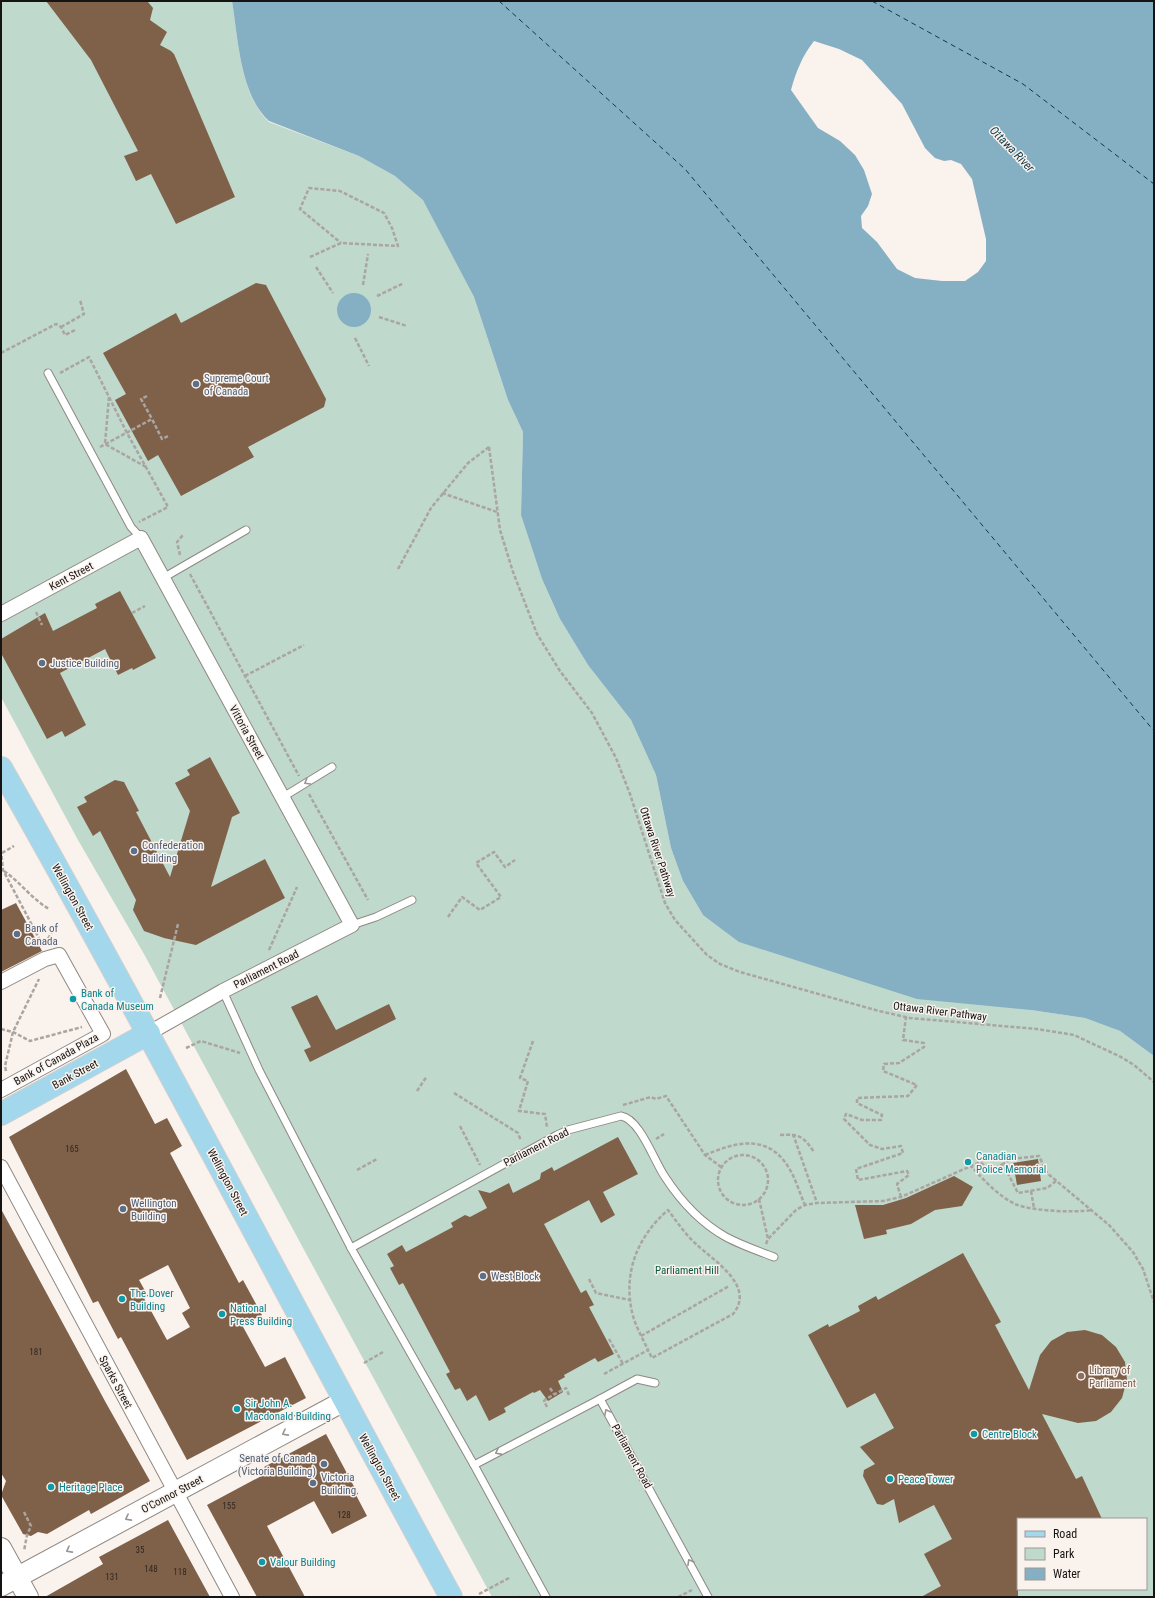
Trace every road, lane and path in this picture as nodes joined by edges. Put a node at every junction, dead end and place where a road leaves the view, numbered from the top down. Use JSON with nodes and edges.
{"nodes":[{"id":1,"x":341,"y":243,"type":"junction"},
{"id":2,"x":368,"y":254,"type":"dead end"},
{"id":3,"x":310,"y":257,"type":"dead end"},
{"id":4,"x":316,"y":267,"type":"dead end"},
{"id":5,"x":404,"y":283,"type":"dead end"},
{"id":6,"x":363,"y":285,"type":"dead end"},
{"id":7,"x":332,"y":293,"type":"dead end"},
{"id":8,"x":377,"y":296,"type":"dead end"},
{"id":9,"x":80,"y":300,"type":"dead end"},
{"id":10,"x":379,"y":316,"type":"dead end"},
{"id":11,"x":407,"y":326,"type":"dead end"},
{"id":12,"x":61,"y":327,"type":"junction"},
{"id":13,"x":75,"y":330,"type":"dead end"},
{"id":14,"x":355,"y":338,"type":"dead end"},
{"id":15,"x":1,"y":354,"type":"edge"},
{"id":16,"x":369,"y":366,"type":"dead end"},
{"id":17,"x":48,"y":373,"type":"dead end"},
{"id":18,"x":60,"y":374,"type":"dead end"},
{"id":19,"x":109,"y":396,"type":"junction"},
{"id":20,"x":147,"y":396,"type":"dead end"},
{"id":21,"x":152,"y":420,"type":"junction"},
{"id":22,"x":127,"y":433,"type":"junction"},
{"id":23,"x":168,"y":436,"type":"dead end"},
{"id":24,"x":105,"y":444,"type":"junction"},
{"id":25,"x":90,"y":451,"type":"junction"},
{"id":26,"x":146,"y":468,"type":"junction"},
{"id":27,"x":442,"y":493,"type":"junction"},
{"id":28,"x":498,"y":512,"type":"junction"},
{"id":29,"x":138,"y":522,"type":"dead end"},
{"id":30,"x":246,"y":530,"type":"dead end"},
{"id":31,"x":183,"y":535,"type":"dead end"},
{"id":32,"x":141,"y":538,"type":"junction"},
{"id":33,"x":185,"y":565,"type":"junction"},
{"id":34,"x":398,"y":569,"type":"dead end"},
{"id":35,"x":163,"y":578,"type":"junction"},
{"id":36,"x":145,"y":606,"type":"dead end"},
{"id":37,"x":36,"y":612,"type":"dead end"},
{"id":38,"x":132,"y":613,"type":"dead end"},
{"id":39,"x":1,"y":614,"type":"edge"},
{"id":40,"x":42,"y":625,"type":"dead end"},
{"id":41,"x":304,"y":645,"type":"dead end"},
{"id":42,"x":245,"y":676,"type":"junction"},
{"id":43,"x":332,"y":767,"type":"dead end"},
{"id":44,"x":1,"y":768,"type":"edge"},
{"id":45,"x":303,"y":784,"type":"junction"},
{"id":46,"x":282,"y":797,"type":"junction"},
{"id":47,"x":14,"y":846,"type":"dead end"},
{"id":48,"x":1,"y":850,"type":"edge"},
{"id":49,"x":515,"y":860,"type":"dead end"},
{"id":50,"x":3,"y":870,"type":"dead end"},
{"id":51,"x":297,"y":887,"type":"dead end"},
{"id":52,"x":368,"y":900,"type":"dead end"},
{"id":53,"x":412,"y":900,"type":"dead end"},
{"id":54,"x":48,"y":909,"type":"dead end"},
{"id":55,"x":448,"y":916,"type":"dead end"},
{"id":56,"x":57,"y":924,"type":"dead end"},
{"id":57,"x":178,"y":924,"type":"dead end"},
{"id":58,"x":352,"y":925,"type":"junction"},
{"id":59,"x":44,"y":947,"type":"dead end"},
{"id":60,"x":269,"y":950,"type":"dead end"},
{"id":61,"x":1,"y":982,"type":"edge"},
{"id":62,"x":224,"y":991,"type":"junction"},
{"id":63,"x":160,"y":998,"type":"dead end"},
{"id":64,"x":906,"y":1017,"type":"junction"},
{"id":65,"x":97,"y":1024,"type":"junction"},
{"id":66,"x":1,"y":1029,"type":"edge"},
{"id":67,"x":149,"y":1033,"type":"junction"},
{"id":68,"x":533,"y":1041,"type":"dead end"},
{"id":69,"x":186,"y":1048,"type":"dead end"},
{"id":70,"x":253,"y":1054,"type":"junction"},
{"id":71,"x":427,"y":1076,"type":"dead end"},
{"id":72,"x":1154,"y":1082,"type":"edge"},
{"id":73,"x":1,"y":1090,"type":"edge"},
{"id":74,"x":417,"y":1091,"type":"dead end"},
{"id":75,"x":454,"y":1093,"type":"dead end"},
{"id":76,"x":620,"y":1106,"type":"dead end"},
{"id":77,"x":1,"y":1114,"type":"edge"},
{"id":78,"x":460,"y":1126,"type":"dead end"},
{"id":79,"x":547,"y":1126,"type":"dead end"},
{"id":80,"x":793,"y":1134,"type":"junction"},
{"id":81,"x":780,"y":1135,"type":"dead end"},
{"id":82,"x":521,"y":1140,"type":"dead end"},
{"id":83,"x":814,"y":1152,"type":"dead end"},
{"id":84,"x":705,"y":1155,"type":"junction"},
{"id":85,"x":377,"y":1159,"type":"dead end"},
{"id":86,"x":1003,"y":1164,"type":"junction"},
{"id":87,"x":970,"y":1166,"type":"junction"},
{"id":88,"x":1,"y":1167,"type":"edge"},
{"id":89,"x":721,"y":1167,"type":"junction"},
{"id":90,"x":357,"y":1170,"type":"dead end"},
{"id":91,"x":485,"y":1174,"type":"junction"},
{"id":92,"x":1056,"y":1181,"type":"junction"},
{"id":93,"x":1032,"y":1190,"type":"junction"},
{"id":94,"x":901,"y":1197,"type":"junction"},
{"id":95,"x":759,"y":1199,"type":"junction"},
{"id":96,"x":817,"y":1203,"type":"junction"},
{"id":97,"x":805,"y":1205,"type":"junction"},
{"id":98,"x":1034,"y":1208,"type":"junction"},
{"id":99,"x":1092,"y":1210,"type":"junction"},
{"id":100,"x":768,"y":1239,"type":"junction"},
{"id":101,"x":351,"y":1248,"type":"junction"},
{"id":102,"x":762,"y":1252,"type":"junction"},
{"id":103,"x":774,"y":1257,"type":"dead end"},
{"id":104,"x":589,"y":1279,"type":"dead end"},
{"id":105,"x":730,"y":1286,"type":"dead end"},
{"id":106,"x":630,"y":1300,"type":"junction"},
{"id":107,"x":1154,"y":1302,"type":"edge"},
{"id":108,"x":641,"y":1336,"type":"junction"},
{"id":109,"x":610,"y":1339,"type":"dead end"},
{"id":110,"x":648,"y":1350,"type":"junction"},
{"id":111,"x":383,"y":1352,"type":"dead end"},
{"id":112,"x":364,"y":1363,"type":"dead end"},
{"id":113,"x":623,"y":1364,"type":"junction"},
{"id":114,"x":604,"y":1374,"type":"dead end"},
{"id":115,"x":655,"y":1383,"type":"dead end"},
{"id":116,"x":550,"y":1388,"type":"dead end"},
{"id":117,"x":554,"y":1394,"type":"junction"},
{"id":118,"x":569,"y":1394,"type":"dead end"},
{"id":119,"x":600,"y":1399,"type":"junction"},
{"id":120,"x":344,"y":1401,"type":"junction"},
{"id":121,"x":547,"y":1406,"type":"dead end"},
{"id":122,"x":474,"y":1464,"type":"junction"},
{"id":123,"x":175,"y":1492,"type":"junction"},
{"id":124,"x":24,"y":1512,"type":"dead end"},
{"id":125,"x":1,"y":1548,"type":"edge"},
{"id":126,"x":24,"y":1551,"type":"dead end"},
{"id":127,"x":509,"y":1578,"type":"dead end"},
{"id":128,"x":9,"y":1582,"type":"edge"},
{"id":129,"x":479,"y":1594,"type":"dead end"},
{"id":130,"x":28,"y":1597,"type":"edge"},
{"id":131,"x":232,"y":1597,"type":"edge"},
{"id":132,"x":451,"y":1597,"type":"edge"},
{"id":133,"x":546,"y":1597,"type":"edge"},
{"id":134,"x":708,"y":1597,"type":"edge"}],
"edges":[{"from":1,"to":1,"type":"path"},
{"from":1,"to":3,"type":"path"},
{"from":2,"to":6,"type":"path"},
{"from":4,"to":7,"type":"path"},
{"from":5,"to":8,"type":"path"},
{"from":9,"to":12,"type":"path"},
{"from":10,"to":11,"type":"path"},
{"from":12,"to":13,"type":"path"},
{"from":12,"to":15,"type":"path"},
{"from":14,"to":16,"type":"path"},
{"from":17,"to":25,"type":"lane"},
{"from":18,"to":19,"type":"path"},
{"from":19,"to":22,"type":"path"},
{"from":19,"to":24,"type":"path"},
{"from":20,"to":21,"type":"path"},
{"from":21,"to":22,"type":"path"},
{"from":21,"to":23,"type":"path"},
{"from":22,"to":24,"type":"path"},
{"from":22,"to":26,"type":"path"},
{"from":24,"to":25,"type":"path"},
{"from":24,"to":26,"type":"path"},
{"from":25,"to":32,"type":"lane"},
{"from":26,"to":29,"type":"path"},
{"from":27,"to":28,"type":"path"},
{"from":27,"to":28,"type":"path","name":"Ottawa River Pathway"},
{"from":27,"to":34,"type":"path"},
{"from":28,"to":64,"type":"path","name":"Ottawa River Pathway"},
{"from":30,"to":33,"type":"lane"},
{"from":31,"to":33,"type":"path"},
{"from":32,"to":35,"type":"street","name":"Vittoria Street"},
{"from":32,"to":39,"type":"street","name":"Kent Street"},
{"from":33,"to":35,"type":"lane"},
{"from":33,"to":42,"type":"path"},
{"from":35,"to":46,"type":"street","name":"Vittoria Street"},
{"from":36,"to":38,"type":"path"},
{"from":37,"to":40,"type":"path"},
{"from":41,"to":42,"type":"path"},
{"from":42,"to":45,"type":"path"},
{"from":43,"to":45,"type":"lane","one_way":true},
{"from":44,"to":67,"type":"main road","name":"Wellington Street"},
{"from":45,"to":46,"type":"lane"},
{"from":45,"to":52,"type":"path"},
{"from":46,"to":58,"type":"street","name":"Vittoria Street"},
{"from":47,"to":48,"type":"path"},
{"from":49,"to":55,"type":"path"},
{"from":50,"to":54,"type":"path"},
{"from":51,"to":60,"type":"path"},
{"from":53,"to":58,"type":"lane"},
{"from":56,"to":59,"type":"path"},
{"from":57,"to":63,"type":"path"},
{"from":58,"to":62,"type":"street","name":"Parliament Road"},
{"from":61,"to":65,"type":"street","name":"Bank of Canada Plaza"},
{"from":62,"to":67,"type":"street","name":"Parliament Road"},
{"from":62,"to":70,"type":"lane","name":"Parliament Road"},
{"from":64,"to":72,"type":"path","name":"Ottawa River Pathway"},
{"from":64,"to":94,"type":"path"},
{"from":65,"to":66,"type":"path"},
{"from":65,"to":73,"type":"street","name":"Bank of Canada Plaza"},
{"from":67,"to":77,"type":"main road","name":"Bank Street"},
{"from":67,"to":120,"type":"main road","name":"Wellington Street"},
{"from":68,"to":79,"type":"path"},
{"from":69,"to":70,"type":"path"},
{"from":70,"to":101,"type":"lane","name":"Parliament Road"},
{"from":71,"to":74,"type":"path"},
{"from":75,"to":82,"type":"path"},
{"from":76,"to":84,"type":"path"},
{"from":78,"to":91,"type":"path"},
{"from":80,"to":81,"type":"path"},
{"from":80,"to":83,"type":"path"},
{"from":80,"to":96,"type":"path"},
{"from":84,"to":89,"type":"path"},
{"from":84,"to":97,"type":"path"},
{"from":85,"to":90,"type":"path"},
{"from":86,"to":87,"type":"path"},
{"from":86,"to":92,"type":"path"},
{"from":86,"to":93,"type":"path"},
{"from":87,"to":94,"type":"path"},
{"from":87,"to":98,"type":"path"},
{"from":88,"to":123,"type":"street","name":"Sparks Street"},
{"from":89,"to":95,"type":"path"},
{"from":89,"to":95,"type":"path"},
{"from":91,"to":101,"type":"lane","name":"Parliament Road"},
{"from":91,"to":102,"type":"lane","name":"Parliament Road"},
{"from":92,"to":93,"type":"path"},
{"from":92,"to":99,"type":"path"},
{"from":93,"to":98,"type":"path"},
{"from":94,"to":96,"type":"path"},
{"from":95,"to":100,"type":"path"},
{"from":96,"to":97,"type":"path"},
{"from":97,"to":100,"type":"path"},
{"from":98,"to":99,"type":"path"},
{"from":99,"to":107,"type":"path"},
{"from":100,"to":102,"type":"path"},
{"from":101,"to":122,"type":"lane","name":"Parliament Road"},
{"from":102,"to":103,"type":"lane","name":"Parliament Road"},
{"from":104,"to":106,"type":"path"},
{"from":105,"to":108,"type":"path"},
{"from":106,"to":108,"type":"path"},
{"from":106,"to":110,"type":"path"},
{"from":108,"to":110,"type":"path"},
{"from":109,"to":113,"type":"path"},
{"from":110,"to":113,"type":"path"},
{"from":111,"to":112,"type":"path"},
{"from":113,"to":114,"type":"path"},
{"from":115,"to":119,"type":"lane"},
{"from":116,"to":117,"type":"path"},
{"from":117,"to":118,"type":"path"},
{"from":117,"to":121,"type":"path"},
{"from":119,"to":122,"type":"lane","one_way":true},
{"from":134,"to":119,"type":"lane","name":"Parliament Road","one_way":true},
{"from":120,"to":123,"type":"main road","name":"O'Connor Street","one_way":true},
{"from":120,"to":132,"type":"main road","name":"Wellington Street"},
{"from":122,"to":133,"type":"lane","name":"Parliament Road"},
{"from":123,"to":128,"type":"main road","name":"O'Connor Street","one_way":true},
{"from":123,"to":131,"type":"street","name":"Sparks Street"},
{"from":124,"to":126,"type":"path"},
{"from":125,"to":128,"type":"main road"},
{"from":127,"to":129,"type":"path"},
{"from":128,"to":130,"type":"main road"}]}
